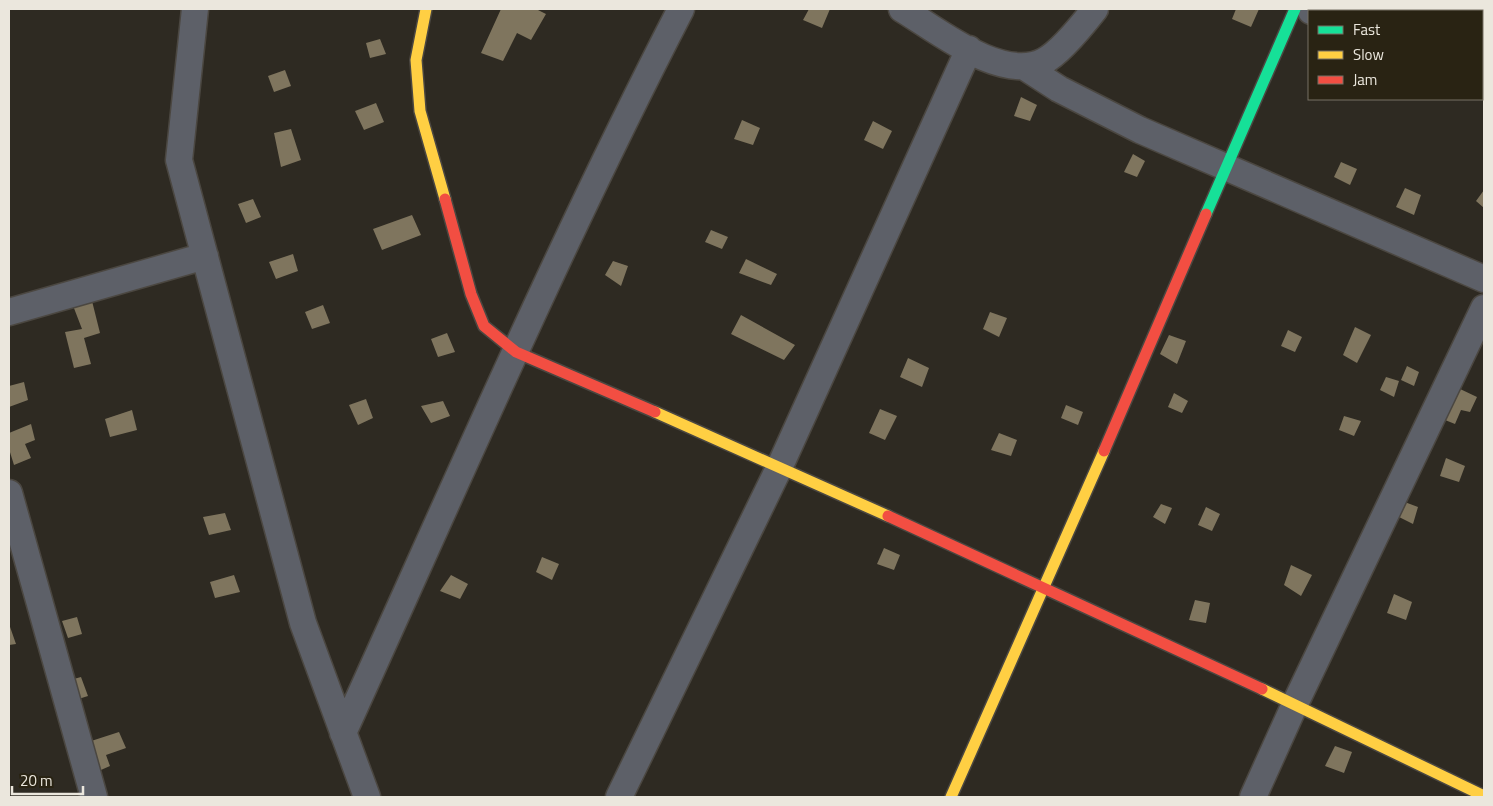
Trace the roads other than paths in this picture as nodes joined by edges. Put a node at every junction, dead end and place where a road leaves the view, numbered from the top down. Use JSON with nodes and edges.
{"nodes":[{"id":1,"x":195,"y":9,"type":"edge"},
{"id":2,"x":426,"y":9,"type":"edge"},
{"id":3,"x":681,"y":9,"type":"edge"},
{"id":4,"x":902,"y":9,"type":"edge"},
{"id":5,"x":1094,"y":9,"type":"edge"},
{"id":6,"x":1295,"y":9,"type":"edge"},
{"id":7,"x":968,"y":49,"type":"junction"},
{"id":8,"x":1025,"y":67,"type":"junction"},
{"id":9,"x":1228,"y":166,"type":"junction"},
{"id":10,"x":205,"y":256,"type":"junction"},
{"id":11,"x":1484,"y":279,"type":"edge"},
{"id":12,"x":1484,"y":308,"type":"edge"},
{"id":13,"x":9,"y":312,"type":"edge"},
{"id":14,"x":516,"y":352,"type":"junction"},
{"id":15,"x":780,"y":466,"type":"junction"},
{"id":16,"x":9,"y":493,"type":"edge"},
{"id":17,"x":1044,"y":589,"type":"junction"},
{"id":18,"x":1295,"y":704,"type":"junction"},
{"id":19,"x":343,"y":733,"type":"junction"},
{"id":20,"x":1484,"y":796,"type":"edge"},
{"id":21,"x":94,"y":797,"type":"edge"},
{"id":22,"x":368,"y":797,"type":"edge"},
{"id":23,"x":619,"y":797,"type":"edge"},
{"id":24,"x":951,"y":797,"type":"edge"},
{"id":25,"x":1253,"y":797,"type":"edge"}],
"edges":[{"from":1,"to":10,"type":"street"},
{"from":2,"to":14,"type":"street"},
{"from":3,"to":14,"type":"street"},
{"from":4,"to":7,"type":"street"},
{"from":5,"to":8,"type":"street"},
{"from":6,"to":9,"type":"street"},
{"from":7,"to":8,"type":"street"},
{"from":7,"to":15,"type":"street"},
{"from":8,"to":9,"type":"street"},
{"from":9,"to":11,"type":"street"},
{"from":9,"to":17,"type":"street"},
{"from":10,"to":13,"type":"street"},
{"from":10,"to":19,"type":"street"},
{"from":12,"to":18,"type":"street"},
{"from":14,"to":15,"type":"street"},
{"from":14,"to":19,"type":"street"},
{"from":15,"to":17,"type":"street"},
{"from":15,"to":23,"type":"street"},
{"from":16,"to":21,"type":"street"},
{"from":17,"to":18,"type":"street"},
{"from":17,"to":24,"type":"street"},
{"from":18,"to":20,"type":"street"},
{"from":18,"to":25,"type":"street"},
{"from":19,"to":22,"type":"street"}]}
